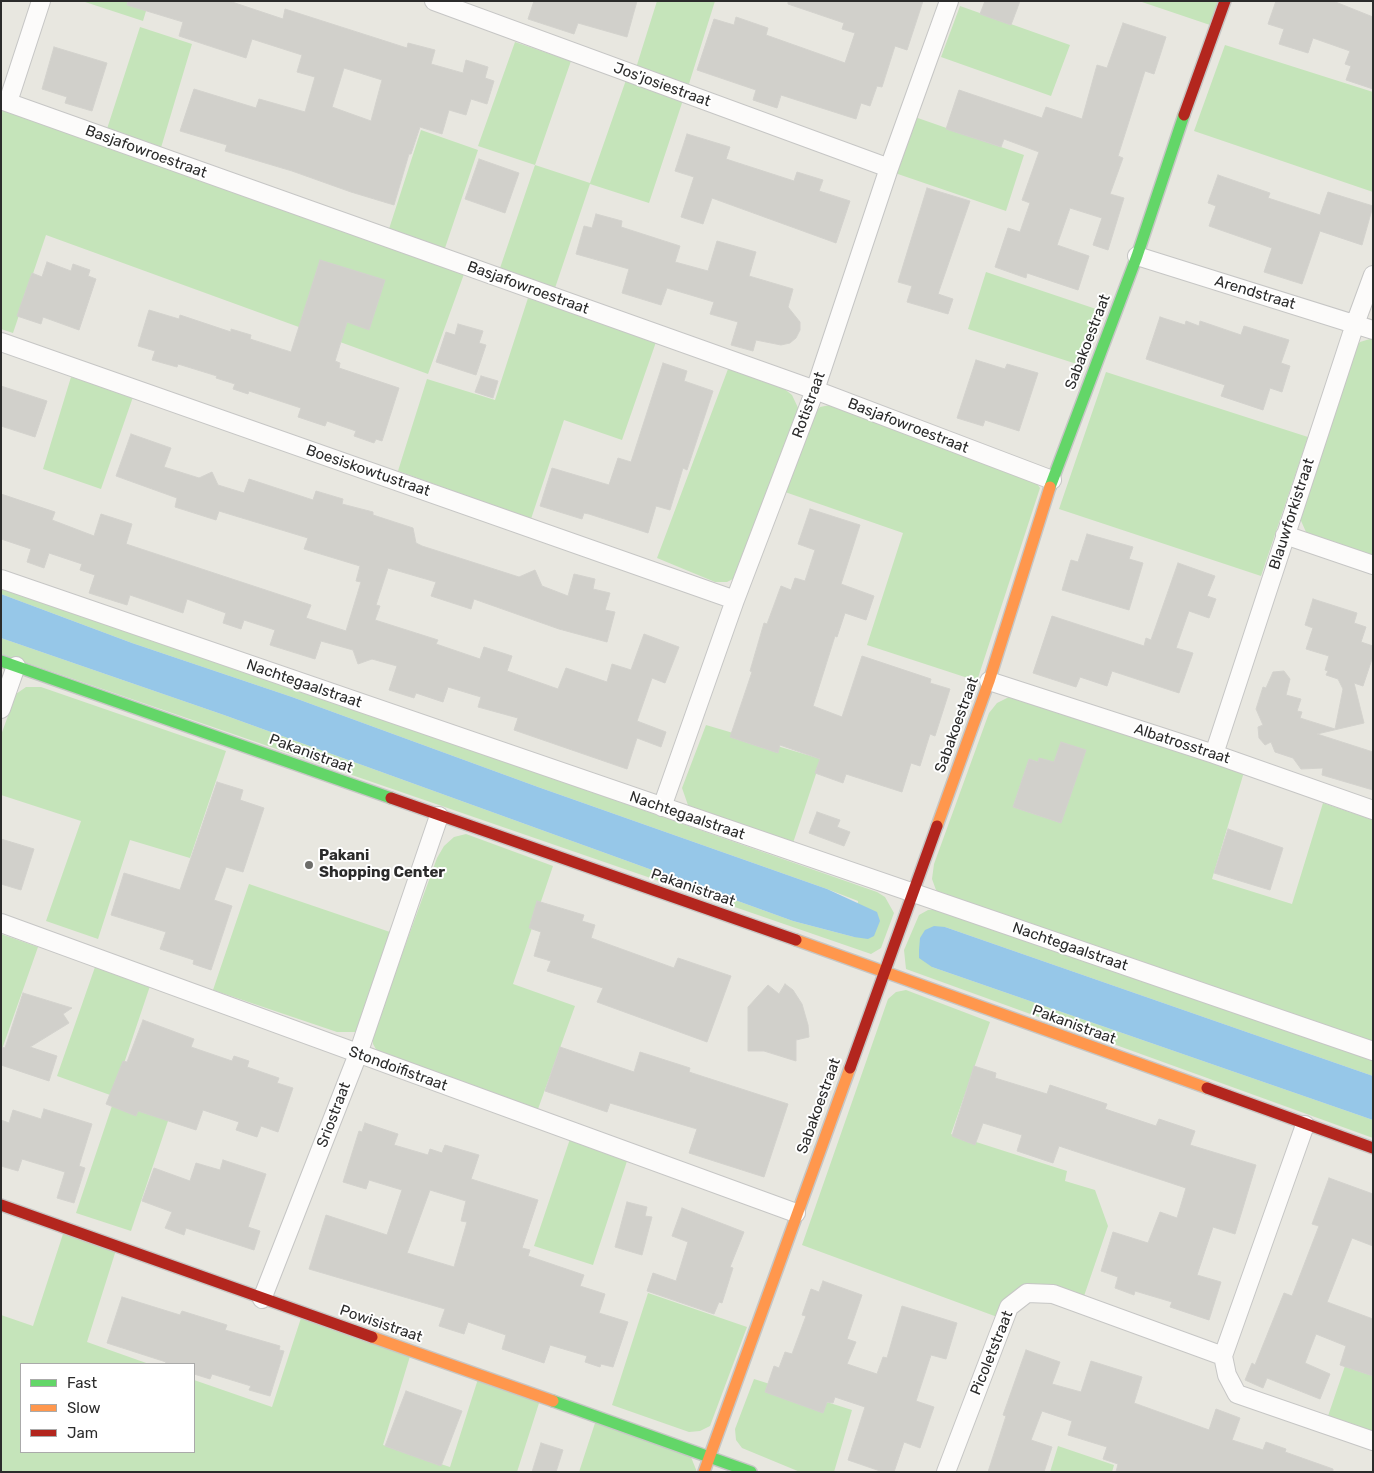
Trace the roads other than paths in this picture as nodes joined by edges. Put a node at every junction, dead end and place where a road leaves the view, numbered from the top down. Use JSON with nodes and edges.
{"nodes":[{"id":1,"x":41,"y":1,"type":"edge"},
{"id":2,"x":434,"y":1,"type":"edge"},
{"id":3,"x":949,"y":1,"type":"edge"},
{"id":4,"x":1225,"y":1,"type":"edge"},
{"id":5,"x":5,"y":101,"type":"edge"},
{"id":6,"x":889,"y":168,"type":"junction"},
{"id":7,"x":1137,"y":256,"type":"junction"},
{"id":8,"x":1373,"y":275,"type":"edge"},
{"id":9,"x":1355,"y":324,"type":"junction"},
{"id":10,"x":1373,"y":330,"type":"edge"},
{"id":11,"x":1,"y":342,"type":"edge"},
{"id":12,"x":815,"y":390,"type":"junction"},
{"id":13,"x":1052,"y":480,"type":"junction"},
{"id":14,"x":1285,"y":535,"type":"junction"},
{"id":15,"x":1373,"y":565,"type":"edge"},
{"id":16,"x":1,"y":579,"type":"edge"},
{"id":17,"x":735,"y":600,"type":"junction"},
{"id":18,"x":9,"y":664,"type":"edge"},
{"id":19,"x":989,"y":681,"type":"junction"},
{"id":20,"x":1,"y":709,"type":"edge"},
{"id":21,"x":1214,"y":754,"type":"junction"},
{"id":22,"x":662,"y":807,"type":"junction"},
{"id":23,"x":1373,"y":810,"type":"edge"},
{"id":24,"x":439,"y":816,"type":"junction"},
{"id":25,"x":912,"y":894,"type":"junction"},
{"id":26,"x":1,"y":923,"type":"edge"},
{"id":27,"x":884,"y":971,"type":"junction"},
{"id":28,"x":1373,"y":1051,"type":"edge"},
{"id":29,"x":358,"y":1054,"type":"junction"},
{"id":30,"x":1305,"y":1125,"type":"junction"},
{"id":31,"x":1373,"y":1148,"type":"edge"},
{"id":32,"x":1,"y":1204,"type":"edge"},
{"id":33,"x":796,"y":1213,"type":"junction"},
{"id":34,"x":262,"y":1299,"type":"junction"},
{"id":35,"x":1223,"y":1356,"type":"junction"},
{"id":36,"x":1373,"y":1441,"type":"edge"},
{"id":37,"x":710,"y":1456,"type":"junction"},
{"id":38,"x":704,"y":1472,"type":"edge"},
{"id":39,"x":751,"y":1472,"type":"edge"},
{"id":40,"x":946,"y":1472,"type":"edge"}],
"edges":[{"from":1,"to":5,"type":"street"},
{"from":2,"to":6,"type":"street","name":"Jos'josiestraat"},
{"from":3,"to":6,"type":"street","name":"Rotistraat"},
{"from":4,"to":7,"type":"street","name":"Sabakoestraat"},
{"from":5,"to":12,"type":"street","name":"Basjafowroestraat"},
{"from":6,"to":12,"type":"street","name":"Rotistraat"},
{"from":7,"to":9,"type":"street","name":"Arendstraat"},
{"from":7,"to":13,"type":"street","name":"Sabakoestraat"},
{"from":8,"to":9,"type":"street","name":"Blauwforkistraat"},
{"from":9,"to":10,"type":"street","name":"Arendstraat"},
{"from":9,"to":14,"type":"street","name":"Blauwforkistraat"},
{"from":11,"to":17,"type":"street","name":"Boesiskowtustraat"},
{"from":12,"to":13,"type":"street","name":"Basjafowroestraat"},
{"from":12,"to":17,"type":"street","name":"Rotistraat"},
{"from":13,"to":19,"type":"street","name":"Sabakoestraat"},
{"from":14,"to":15,"type":"street"},
{"from":14,"to":21,"type":"street","name":"Blauwforkistraat"},
{"from":16,"to":22,"type":"street","name":"Nachtegaalstraat"},
{"from":17,"to":22,"type":"street","name":"Rotistraat"},
{"from":18,"to":20,"type":"street"},
{"from":18,"to":24,"type":"street","name":"Pakanistraat"},
{"from":19,"to":21,"type":"street","name":"Albatrosstraat"},
{"from":19,"to":25,"type":"street","name":"Sabakoestraat"},
{"from":21,"to":23,"type":"street","name":"Albatrosstraat"},
{"from":22,"to":25,"type":"street","name":"Nachtegaalstraat"},
{"from":24,"to":27,"type":"street","name":"Pakanistraat"},
{"from":24,"to":29,"type":"street","name":"Sriostraat"},
{"from":25,"to":27,"type":"street","name":"Sabakoestraat"},
{"from":25,"to":28,"type":"street","name":"Nachtegaalstraat"},
{"from":26,"to":29,"type":"street","name":"Stondoifistraat"},
{"from":27,"to":30,"type":"street","name":"Pakanistraat"},
{"from":27,"to":33,"type":"street","name":"Sabakoestraat"},
{"from":29,"to":33,"type":"street","name":"Stondoifistraat"},
{"from":29,"to":34,"type":"street","name":"Sriostraat"},
{"from":30,"to":31,"type":"street","name":"Pakanistraat"},
{"from":30,"to":35,"type":"street"},
{"from":32,"to":34,"type":"street","name":"Powisistraat"},
{"from":33,"to":37,"type":"street","name":"Sabakoestraat"},
{"from":34,"to":37,"type":"street","name":"Powisistraat"},
{"from":35,"to":36,"type":"street"},
{"from":35,"to":40,"type":"street","name":"Picoletstraat"},
{"from":37,"to":38,"type":"street","name":"Sabakoestraat"},
{"from":37,"to":39,"type":"street","name":"Powisistraat"}]}
